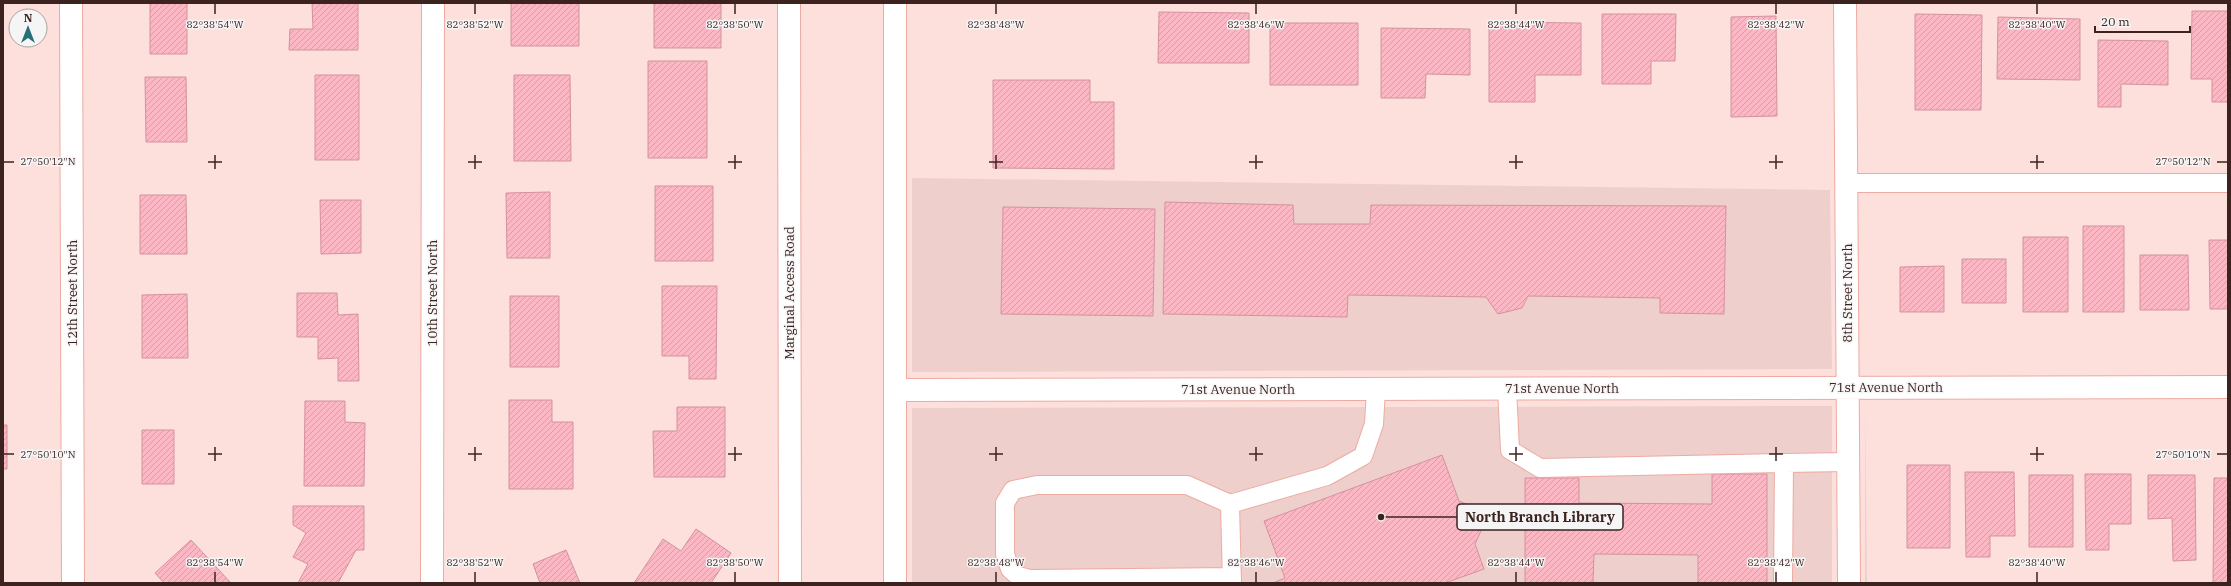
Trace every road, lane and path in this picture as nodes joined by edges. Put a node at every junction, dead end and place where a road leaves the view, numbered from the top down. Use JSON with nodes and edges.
{"nodes":[{"id":1,"x":71,"y":3,"type":"edge"},
{"id":2,"x":433,"y":3,"type":"edge"},
{"id":3,"x":789,"y":3,"type":"edge"},
{"id":4,"x":895,"y":3,"type":"edge"},
{"id":5,"x":1845,"y":3,"type":"edge"},
{"id":6,"x":2228,"y":183,"type":"edge"},
{"id":7,"x":1847,"y":184,"type":"junction"},
{"id":8,"x":1848,"y":387,"type":"junction"},
{"id":9,"x":2228,"y":387,"type":"edge"},
{"id":10,"x":1506,"y":388,"type":"junction"},
{"id":11,"x":1376,"y":389,"type":"junction"},
{"id":12,"x":896,"y":390,"type":"junction"},
{"id":13,"x":1848,"y":462,"type":"junction"},
{"id":14,"x":1784,"y":463,"type":"junction"},
{"id":15,"x":1230,"y":504,"type":"junction"},
{"id":16,"x":1232,"y":580,"type":"edge"},
{"id":17,"x":73,"y":583,"type":"edge"},
{"id":18,"x":432,"y":583,"type":"edge"},
{"id":19,"x":790,"y":583,"type":"edge"},
{"id":20,"x":895,"y":583,"type":"edge"},
{"id":21,"x":1783,"y":583,"type":"edge"},
{"id":22,"x":1849,"y":583,"type":"edge"}],
"edges":[{"from":1,"to":17,"type":"street","name":"12th Street North"},
{"from":2,"to":18,"type":"street","name":"10th Street North"},
{"from":3,"to":19,"type":"street","name":"Marginal Access Road"},
{"from":4,"to":12,"type":"street"},
{"from":5,"to":7,"type":"street","name":"8th Street North"},
{"from":6,"to":7,"type":"lane"},
{"from":7,"to":8,"type":"street","name":"8th Street North"},
{"from":8,"to":9,"type":"street","name":"71st Avenue North"},
{"from":8,"to":10,"type":"street","name":"71st Avenue North"},
{"from":8,"to":13,"type":"street","name":"8th Street North"},
{"from":10,"to":11,"type":"street","name":"71st Avenue North"},
{"from":10,"to":14,"type":"lane"},
{"from":11,"to":12,"type":"street","name":"71st Avenue North"},
{"from":11,"to":15,"type":"lane"},
{"from":12,"to":20,"type":"street"},
{"from":13,"to":14,"type":"lane"},
{"from":13,"to":22,"type":"street","name":"8th Street North"},
{"from":14,"to":21,"type":"lane"},
{"from":15,"to":16,"type":"lane"},
{"from":15,"to":16,"type":"lane"}]}
